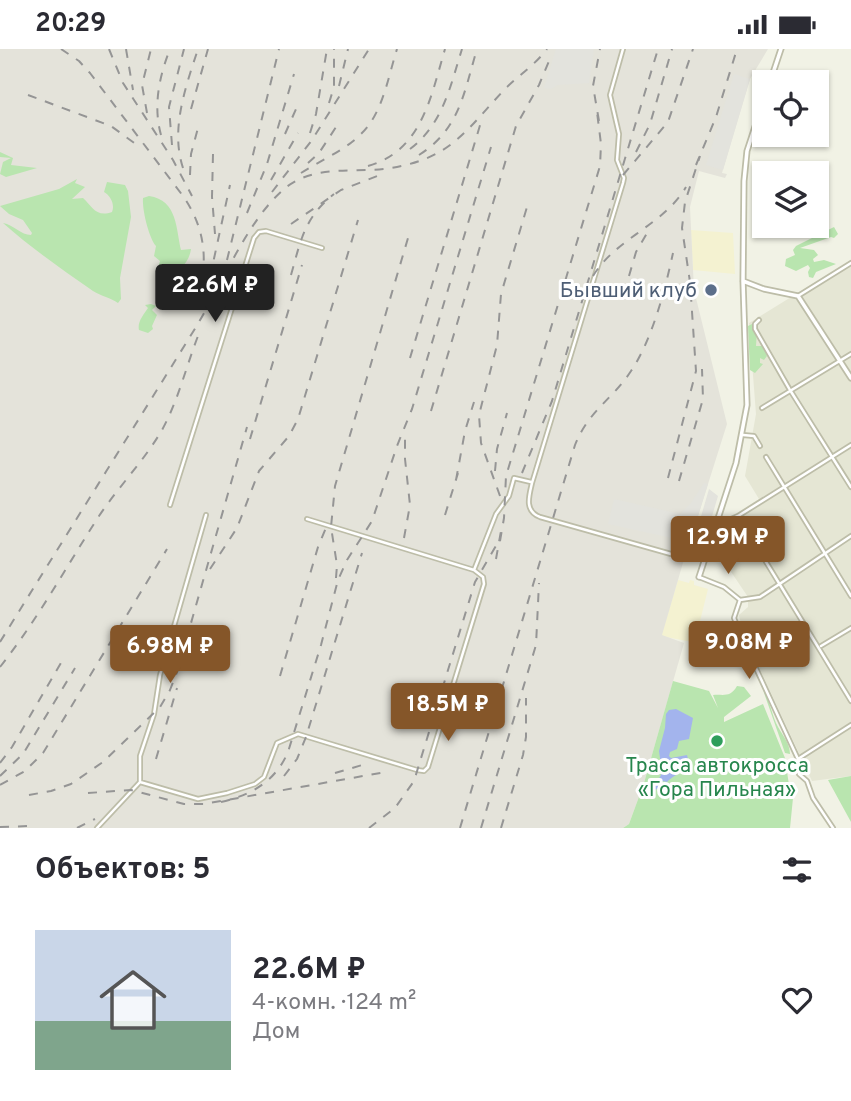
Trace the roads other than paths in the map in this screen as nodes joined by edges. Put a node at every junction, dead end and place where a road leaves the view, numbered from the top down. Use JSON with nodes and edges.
{"nodes":[{"id":1,"x":623,"y":49,"type":"edge"},
{"id":2,"x":781,"y":49,"type":"edge"},
{"id":3,"x":774,"y":70,"type":"edge"},
{"id":4,"x":752,"y":135,"type":"edge"},
{"id":5,"x":322,"y":248,"type":"dead end"},
{"id":6,"x":850,"y":264,"type":"edge"},
{"id":7,"x":851,"y":270,"type":"edge"},
{"id":8,"x":743,"y":281,"type":"junction"},
{"id":9,"x":798,"y":296,"type":"junction"},
{"id":10,"x":759,"y":320,"type":"dead end"},
{"id":11,"x":851,"y":354,"type":"edge"},
{"id":12,"x":840,"y":361,"type":"junction"},
{"id":13,"x":851,"y":378,"type":"edge"},
{"id":14,"x":790,"y":390,"type":"junction"},
{"id":15,"x":762,"y":408,"type":"dead end"},
{"id":16,"x":743,"y":435,"type":"junction"},
{"id":17,"x":851,"y":445,"type":"edge"},
{"id":18,"x":760,"y":446,"type":"dead end"},
{"id":19,"x":766,"y":457,"type":"dead end"},
{"id":20,"x":832,"y":457,"type":"junction"},
{"id":21,"x":532,"y":483,"type":"junction"},
{"id":22,"x":785,"y":487,"type":"junction"},
{"id":23,"x":851,"y":487,"type":"edge"},
{"id":24,"x":170,"y":505,"type":"dead end"},
{"id":25,"x":206,"y":515,"type":"dead end"},
{"id":26,"x":738,"y":516,"type":"junction"},
{"id":27,"x":307,"y":519,"type":"dead end"},
{"id":28,"x":718,"y":519,"type":"junction"},
{"id":29,"x":851,"y":536,"type":"edge"},
{"id":30,"x":671,"y":554,"type":"dead end"},
{"id":31,"x":825,"y":554,"type":"junction"},
{"id":32,"x":474,"y":570,"type":"junction"},
{"id":33,"x":699,"y":577,"type":"joint"},
{"id":34,"x":779,"y":584,"type":"junction"},
{"id":35,"x":851,"y":596,"type":"edge"},
{"id":36,"x":740,"y":600,"type":"junction"},
{"id":37,"x":851,"y":628,"type":"edge"},
{"id":38,"x":819,"y":647,"type":"junction"},
{"id":39,"x":851,"y":701,"type":"edge"},
{"id":40,"x":851,"y":725,"type":"edge"},
{"id":41,"x":797,"y":759,"type":"junction"},
{"id":42,"x":140,"y":782,"type":"junction"},
{"id":43,"x":97,"y":828,"type":"edge"},
{"id":44,"x":833,"y":828,"type":"edge"}],
"edges":[{"from":1,"to":21,"type":"street"},
{"from":2,"to":3,"type":"street"},
{"from":4,"to":8,"type":"street"},
{"from":5,"to":24,"type":"street"},
{"from":6,"to":7,"type":"street"},
{"from":6,"to":9,"type":"street"},
{"from":8,"to":9,"type":"street"},
{"from":8,"to":16,"type":"street"},
{"from":9,"to":12,"type":"street"},
{"from":10,"to":14,"type":"street"},
{"from":11,"to":12,"type":"street"},
{"from":12,"to":13,"type":"street"},
{"from":12,"to":14,"type":"street"},
{"from":14,"to":15,"type":"street"},
{"from":14,"to":20,"type":"street"},
{"from":16,"to":18,"type":"street"},
{"from":16,"to":28,"type":"street"},
{"from":17,"to":20,"type":"street"},
{"from":19,"to":22,"type":"street"},
{"from":20,"to":22,"type":"street"},
{"from":20,"to":23,"type":"street"},
{"from":21,"to":30,"type":"street"},
{"from":21,"to":32,"type":"street"},
{"from":22,"to":26,"type":"street"},
{"from":22,"to":31,"type":"street"},
{"from":25,"to":42,"type":"street"},
{"from":26,"to":28,"type":"street"},
{"from":26,"to":34,"type":"street"},
{"from":27,"to":32,"type":"street"},
{"from":28,"to":33,"type":"street"},
{"from":29,"to":31,"type":"street"},
{"from":31,"to":34,"type":"street"},
{"from":31,"to":35,"type":"street"},
{"from":32,"to":42,"type":"street"},
{"from":33,"to":36,"type":"street"},
{"from":34,"to":36,"type":"street"},
{"from":34,"to":38,"type":"street"},
{"from":36,"to":41,"type":"street"},
{"from":37,"to":38,"type":"street"},
{"from":38,"to":39,"type":"street"},
{"from":40,"to":41,"type":"street"},
{"from":41,"to":44,"type":"street"},
{"from":42,"to":43,"type":"street"}]}
